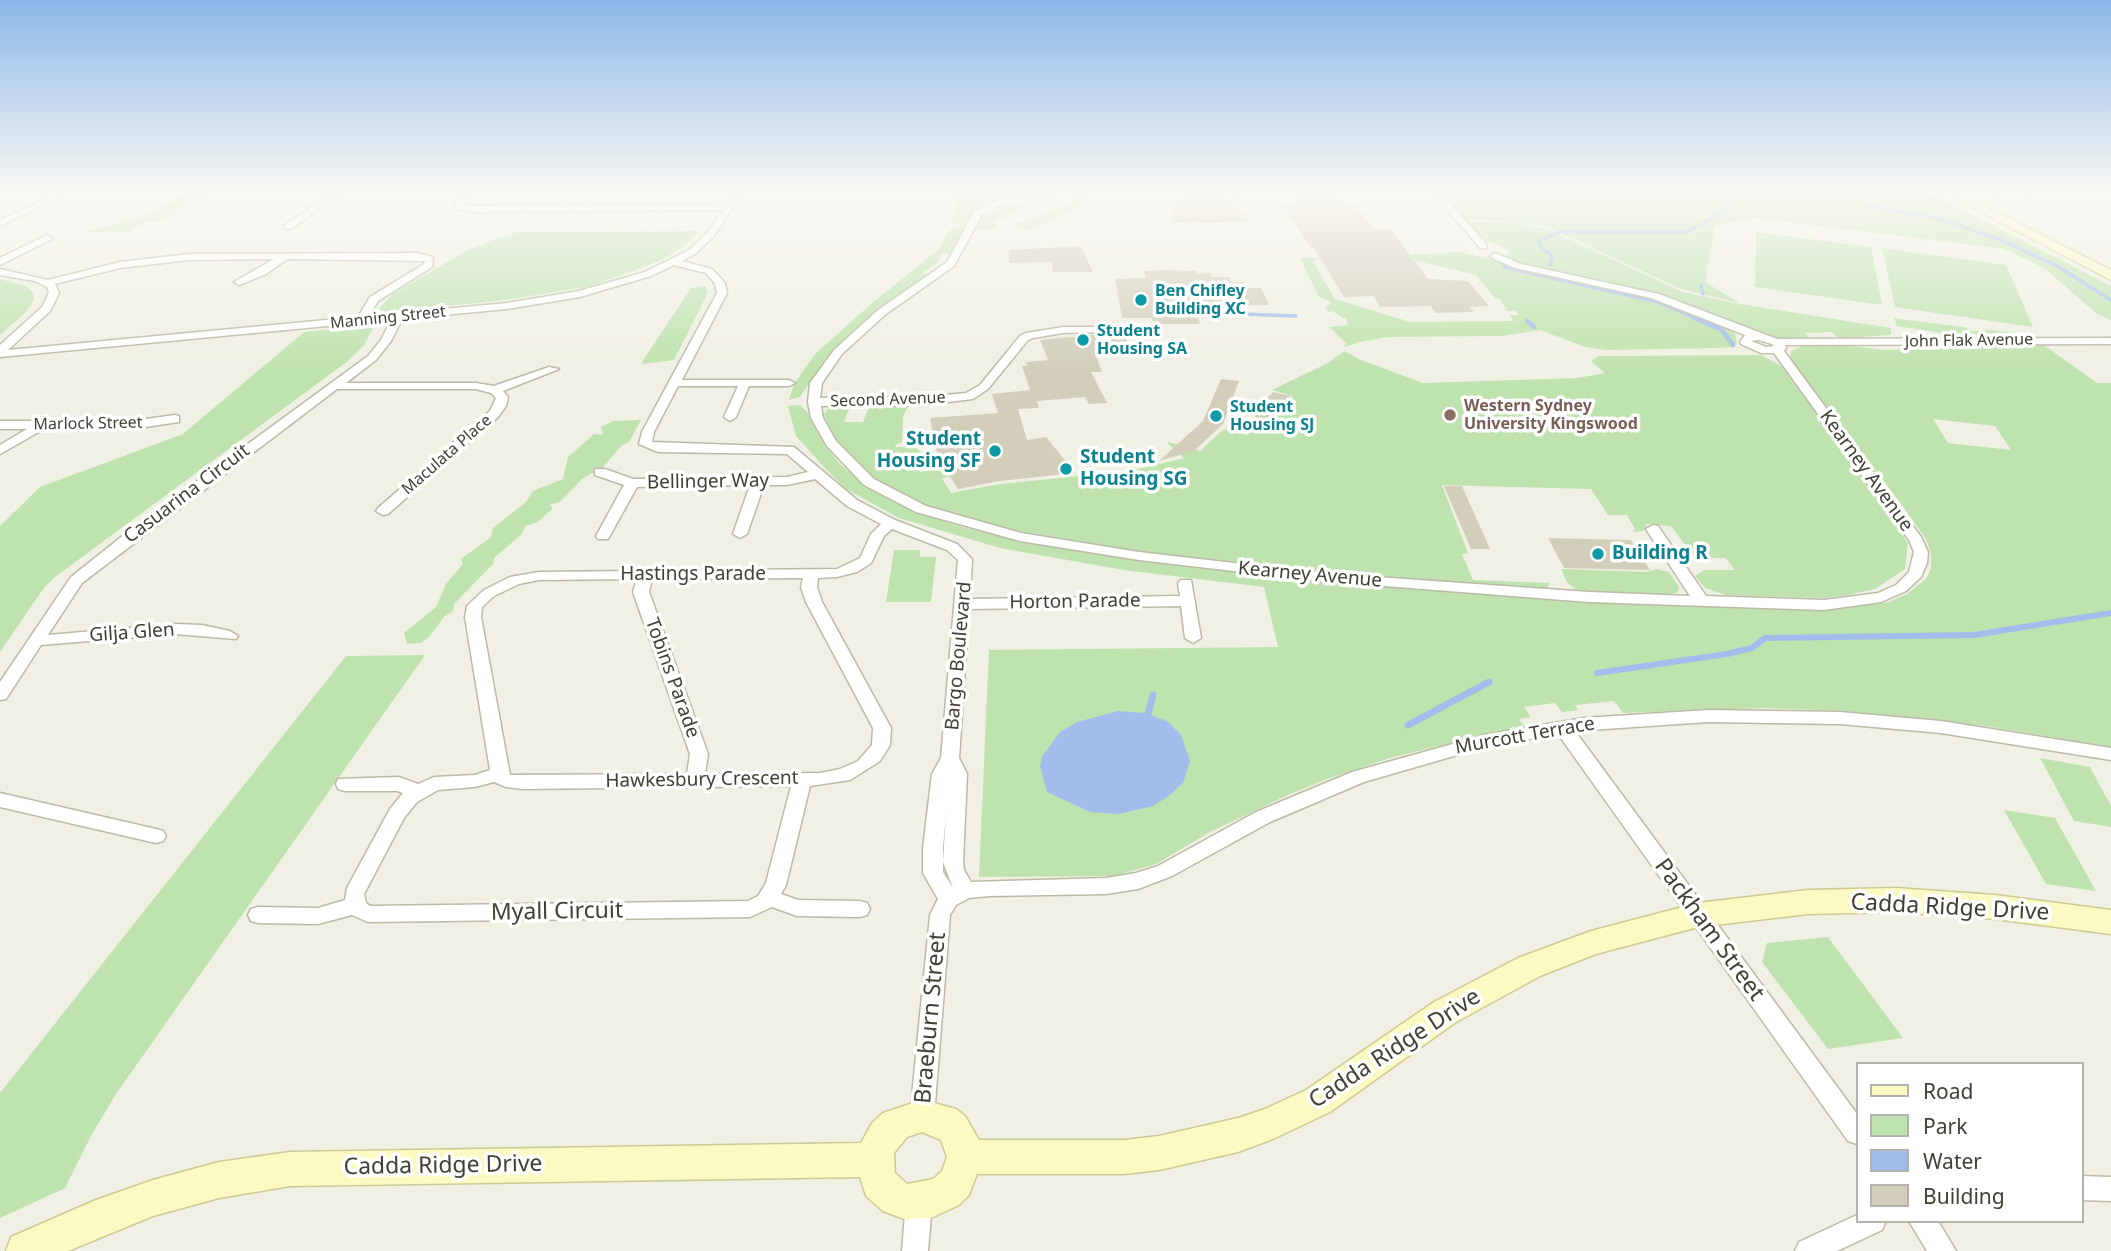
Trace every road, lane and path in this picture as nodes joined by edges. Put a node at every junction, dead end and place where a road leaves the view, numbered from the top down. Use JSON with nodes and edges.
{"nodes":[{"id":1,"x":21,"y":251,"type":"edge"},
{"id":2,"x":690,"y":251,"type":"edge"},
{"id":3,"x":958,"y":251,"type":"edge"},
{"id":4,"x":1500,"y":251,"type":"edge"},
{"id":5,"x":2063,"y":251,"type":"edge"},
{"id":6,"x":284,"y":257,"type":"junction"},
{"id":7,"x":0,"y":262,"type":"edge"},
{"id":8,"x":675,"y":262,"type":"junction"},
{"id":9,"x":0,"y":272,"type":"edge"},
{"id":10,"x":2111,"y":276,"type":"edge"},
{"id":11,"x":239,"y":282,"type":"dead end"},
{"id":12,"x":47,"y":283,"type":"junction"},
{"id":13,"x":398,"y":317,"type":"junction"},
{"id":14,"x":361,"y":321,"type":"junction"},
{"id":15,"x":1104,"y":330,"type":"dead end"},
{"id":16,"x":2111,"y":341,"type":"edge"},
{"id":17,"x":1775,"y":347,"type":"junction"},
{"id":18,"x":0,"y":353,"type":"edge"},
{"id":19,"x":553,"y":369,"type":"dead end"},
{"id":20,"x":675,"y":383,"type":"junction"},
{"id":21,"x":745,"y":383,"type":"junction"},
{"id":22,"x":789,"y":383,"type":"dead end"},
{"id":23,"x":335,"y":386,"type":"junction"},
{"id":24,"x":495,"y":390,"type":"junction"},
{"id":25,"x":814,"y":402,"type":"junction"},
{"id":26,"x":730,"y":417,"type":"dead end"},
{"id":27,"x":176,"y":419,"type":"dead end"},
{"id":28,"x":0,"y":425,"type":"edge"},
{"id":29,"x":42,"y":425,"type":"junction"},
{"id":30,"x":0,"y":450,"type":"edge"},
{"id":31,"x":600,"y":472,"type":"dead end"},
{"id":32,"x":818,"y":474,"type":"junction"},
{"id":33,"x":758,"y":482,"type":"junction"},
{"id":34,"x":632,"y":483,"type":"junction"},
{"id":35,"x":383,"y":511,"type":"dead end"},
{"id":36,"x":890,"y":523,"type":"junction"},
{"id":37,"x":1653,"y":529,"type":"dead end"},
{"id":38,"x":740,"y":534,"type":"dead end"},
{"id":39,"x":603,"y":536,"type":"dead end"},
{"id":40,"x":811,"y":574,"type":"junction"},
{"id":41,"x":645,"y":576,"type":"junction"},
{"id":42,"x":1186,"y":583,"type":"dead end"},
{"id":43,"x":1187,"y":601,"type":"junction"},
{"id":44,"x":478,"y":602,"type":"joint"},
{"id":45,"x":1702,"y":602,"type":"junction"},
{"id":46,"x":963,"y":604,"type":"junction"},
{"id":47,"x":230,"y":636,"type":"dead end"},
{"id":48,"x":1193,"y":638,"type":"dead end"},
{"id":49,"x":34,"y":641,"type":"junction"},
{"id":50,"x":0,"y":695,"type":"edge"},
{"id":51,"x":1562,"y":727,"type":"junction"},
{"id":52,"x":2111,"y":754,"type":"edge"},
{"id":53,"x":499,"y":774,"type":"junction"},
{"id":54,"x":802,"y":779,"type":"junction"},
{"id":55,"x":695,"y":781,"type":"junction"},
{"id":56,"x":345,"y":784,"type":"dead end"},
{"id":57,"x":413,"y":794,"type":"junction"},
{"id":58,"x":0,"y":800,"type":"edge"},
{"id":59,"x":156,"y":836,"type":"dead end"},
{"id":60,"x":957,"y":895,"type":"junction"},
{"id":61,"x":769,"y":898,"type":"junction"},
{"id":62,"x":354,"y":905,"type":"junction"},
{"id":63,"x":860,"y":909,"type":"dead end"},
{"id":64,"x":258,"y":915,"type":"dead end"},
{"id":65,"x":1698,"y":915,"type":"junction"},
{"id":66,"x":2111,"y":922,"type":"edge"},
{"id":67,"x":922,"y":1116,"type":"junction"},
{"id":68,"x":1856,"y":1132,"type":"edge"},
{"id":69,"x":965,"y":1157,"type":"junction"},
{"id":70,"x":874,"y":1160,"type":"junction"},
{"id":71,"x":2083,"y":1188,"type":"edge"},
{"id":72,"x":2111,"y":1189,"type":"edge"},
{"id":73,"x":919,"y":1202,"type":"junction"},
{"id":74,"x":1869,"y":1223,"type":"edge"},
{"id":75,"x":1923,"y":1223,"type":"edge"},
{"id":76,"x":25,"y":1251,"type":"edge"},
{"id":77,"x":915,"y":1251,"type":"edge"},
{"id":78,"x":1808,"y":1251,"type":"edge"},
{"id":79,"x":1943,"y":1251,"type":"edge"}],
"edges":[{"from":1,"to":7,"type":"street"},
{"from":2,"to":8,"type":"street","name":"Manning Street"},
{"from":3,"to":25,"type":"street"},
{"from":4,"to":17,"type":"street"},
{"from":5,"to":10,"type":"street"},
{"from":6,"to":11,"type":"street"},
{"from":6,"to":12,"type":"street"},
{"from":6,"to":14,"type":"street"},
{"from":8,"to":13,"type":"street","name":"Manning Street"},
{"from":8,"to":20,"type":"street"},
{"from":9,"to":12,"type":"street"},
{"from":12,"to":18,"type":"street"},
{"from":13,"to":14,"type":"street","name":"Manning Street"},
{"from":13,"to":23,"type":"street","name":"Casuarina Circuit"},
{"from":14,"to":18,"type":"street","name":"Manning Street"},
{"from":15,"to":25,"type":"street","name":"Second Avenue"},
{"from":16,"to":17,"type":"street","name":"John Flak Avenue"},
{"from":17,"to":45,"type":"street","name":"Kearney Avenue"},
{"from":19,"to":24,"type":"street"},
{"from":20,"to":21,"type":"street"},
{"from":20,"to":32,"type":"street","name":"Bargo Boulevard"},
{"from":21,"to":22,"type":"street"},
{"from":21,"to":26,"type":"street"},
{"from":23,"to":24,"type":"street","name":"Maculata Place"},
{"from":23,"to":49,"type":"street","name":"Casuarina Circuit"},
{"from":24,"to":35,"type":"street","name":"Maculata Place"},
{"from":25,"to":45,"type":"street","name":"Kearney Avenue"},
{"from":27,"to":29,"type":"street","name":"Marlock Street"},
{"from":28,"to":29,"type":"street","name":"Marlock Street"},
{"from":29,"to":30,"type":"street"},
{"from":31,"to":34,"type":"street","name":"Bellinger Way"},
{"from":32,"to":33,"type":"street","name":"Bellinger Way"},
{"from":32,"to":36,"type":"street","name":"Bargo Boulevard"},
{"from":33,"to":34,"type":"street","name":"Bellinger Way"},
{"from":33,"to":38,"type":"street"},
{"from":34,"to":39,"type":"street"},
{"from":36,"to":40,"type":"street","name":"Hastings Parade"},
{"from":36,"to":46,"type":"street","name":"Bargo Boulevard"},
{"from":37,"to":45,"type":"street"},
{"from":40,"to":41,"type":"street","name":"Hastings Parade"},
{"from":40,"to":54,"type":"street","name":"Hawkesbury Crescent"},
{"from":41,"to":44,"type":"street","name":"Hastings Parade"},
{"from":41,"to":55,"type":"street","name":"Tobins Parade"},
{"from":42,"to":43,"type":"street"},
{"from":43,"to":46,"type":"street","name":"Horton Parade"},
{"from":43,"to":48,"type":"street"},
{"from":44,"to":53,"type":"street"},
{"from":46,"to":60,"type":"street","name":"Bargo Boulevard"},
{"from":47,"to":49,"type":"street","name":"Gilja Glen"},
{"from":49,"to":50,"type":"street","name":"Casuarina Circuit"},
{"from":51,"to":52,"type":"street","name":"Murcott Terrace"},
{"from":51,"to":60,"type":"street","name":"Murcott Terrace"},
{"from":51,"to":65,"type":"street","name":"Packham Street"},
{"from":53,"to":55,"type":"street","name":"Hawkesbury Crescent"},
{"from":53,"to":57,"type":"street"},
{"from":54,"to":55,"type":"street","name":"Hawkesbury Crescent"},
{"from":54,"to":61,"type":"street"},
{"from":56,"to":57,"type":"street"},
{"from":57,"to":62,"type":"street"},
{"from":58,"to":59,"type":"street"},
{"from":60,"to":67,"type":"street","name":"Braeburn Street"},
{"from":61,"to":62,"type":"street","name":"Myall Circuit"},
{"from":61,"to":63,"type":"street"},
{"from":62,"to":64,"type":"street"},
{"from":65,"to":66,"type":"street","name":"Cadda Ridge Drive"},
{"from":65,"to":68,"type":"street","name":"Packham Street"},
{"from":65,"to":69,"type":"street","name":"Cadda Ridge Drive"},
{"from":67,"to":69,"type":"street"},
{"from":67,"to":70,"type":"street"},
{"from":69,"to":73,"type":"street"},
{"from":70,"to":73,"type":"street"},
{"from":70,"to":76,"type":"street","name":"Cadda Ridge Drive"},
{"from":71,"to":72,"type":"street"},
{"from":73,"to":77,"type":"street"},
{"from":74,"to":78,"type":"street"},
{"from":75,"to":79,"type":"street"}]}
